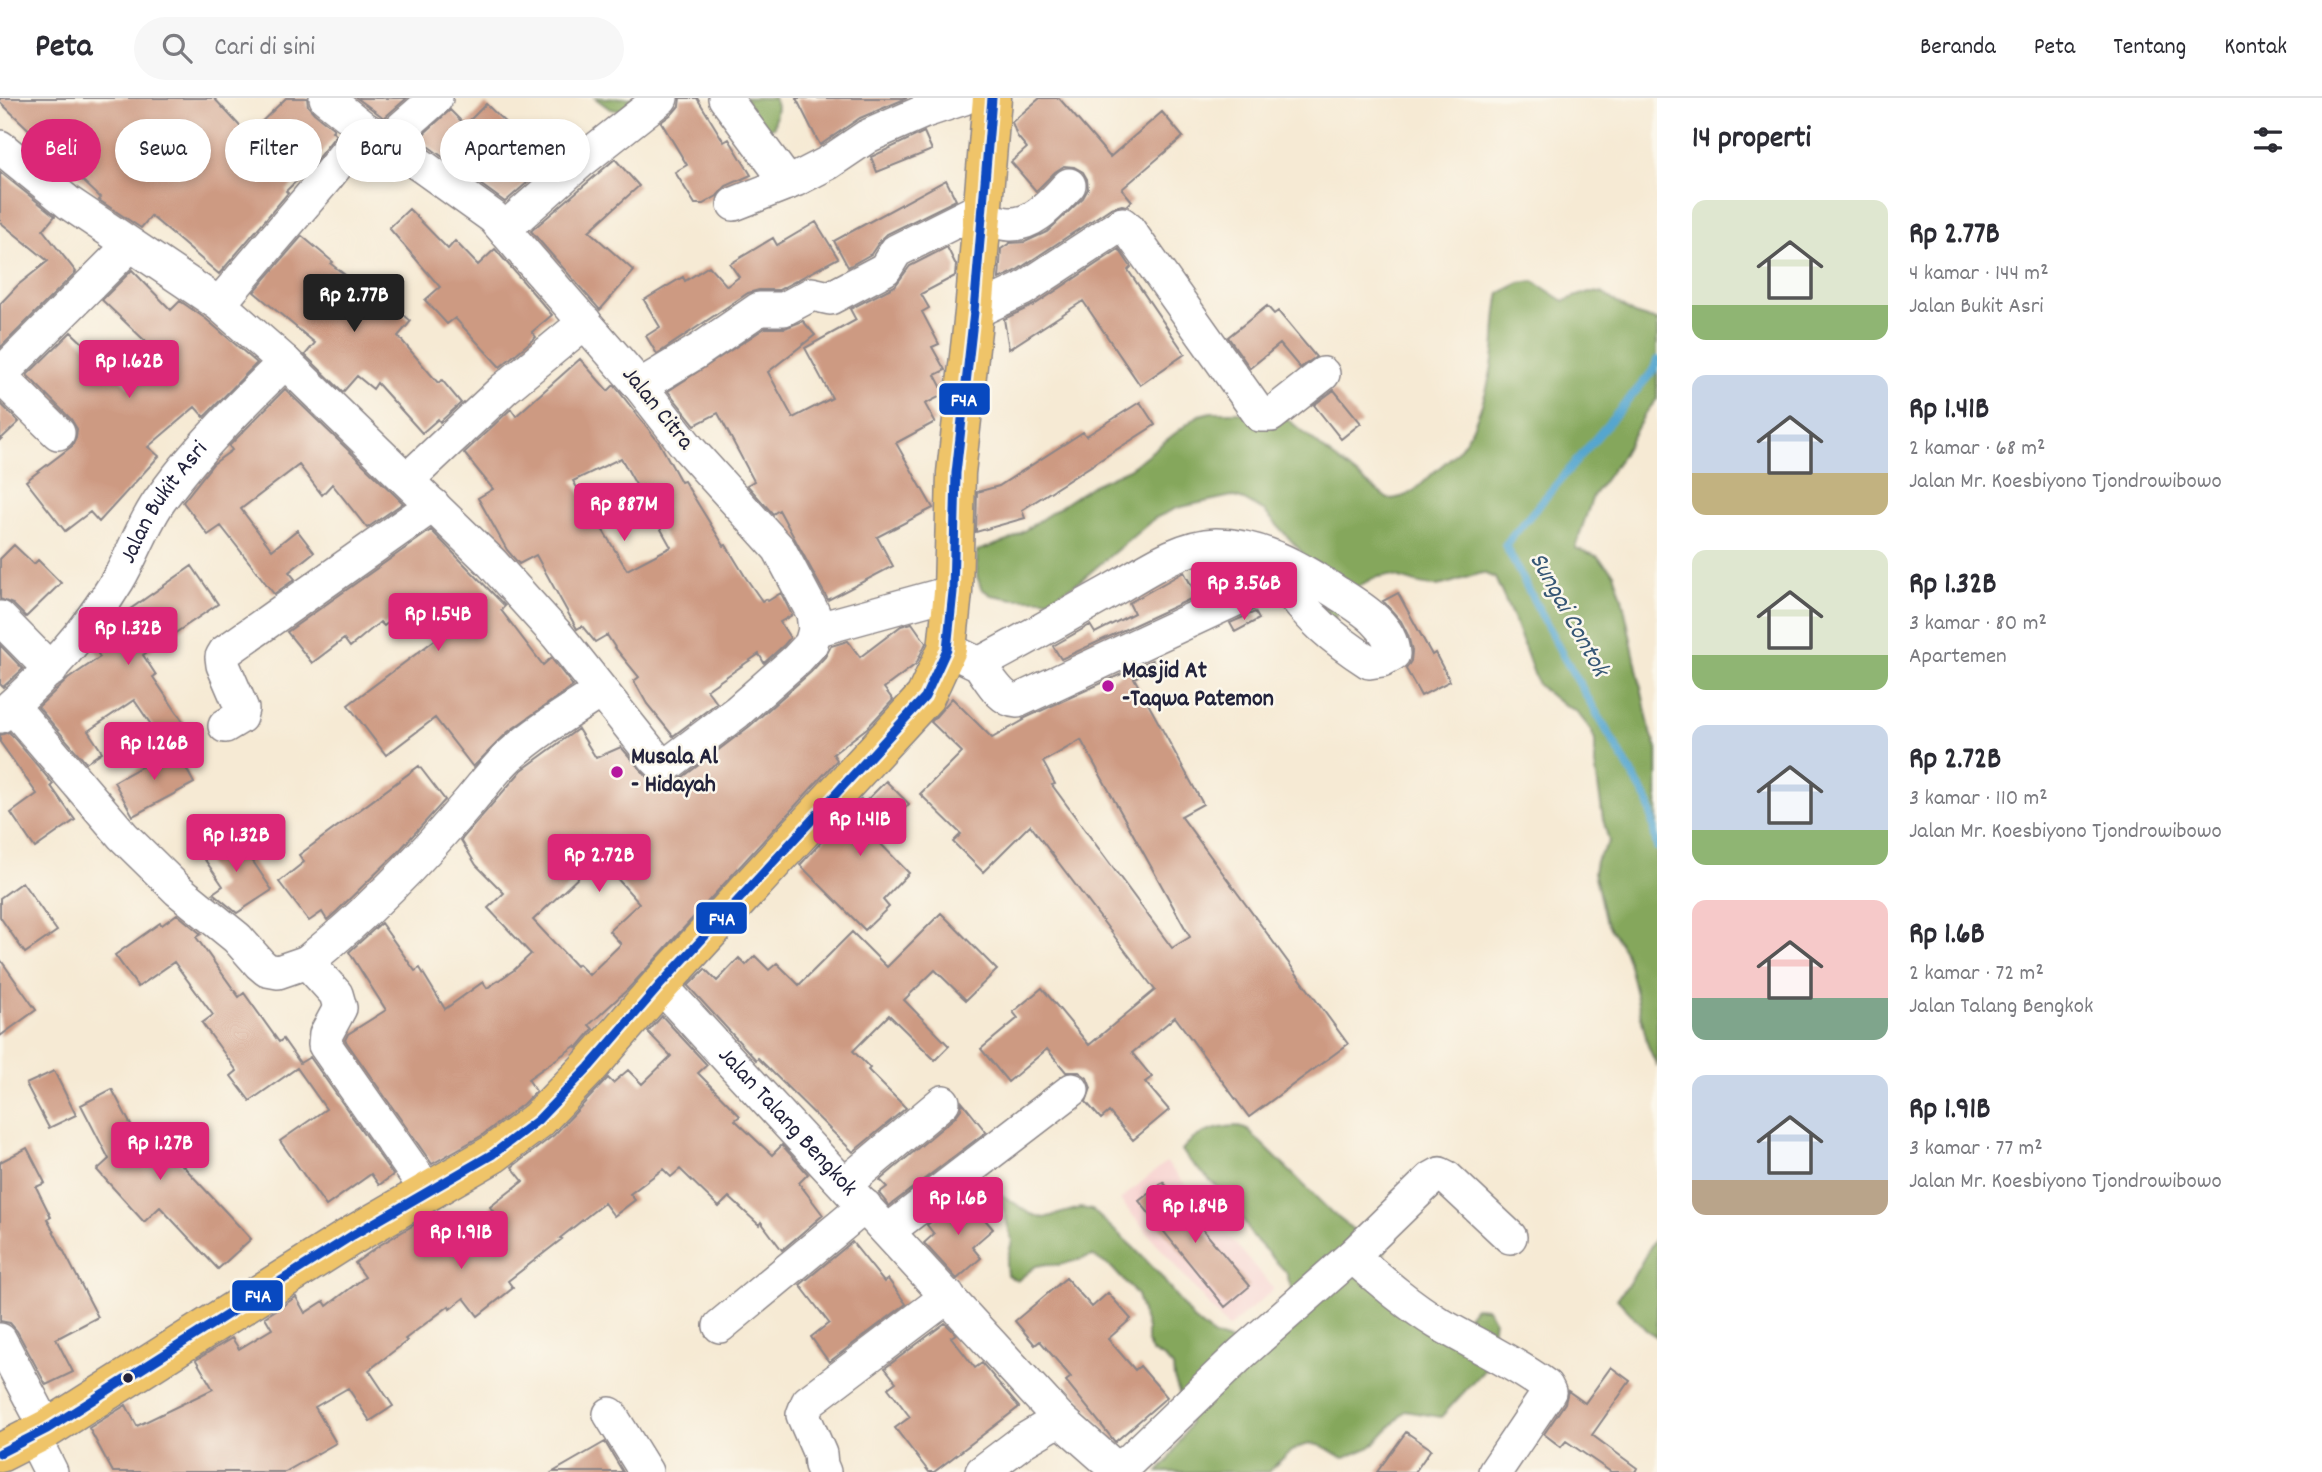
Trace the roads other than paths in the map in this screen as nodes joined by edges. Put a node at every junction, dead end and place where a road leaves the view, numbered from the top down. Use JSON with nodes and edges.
{"nodes":[{"id":1,"x":326,"y":98,"type":"edge"},
{"id":2,"x":436,"y":98,"type":"edge"},
{"id":3,"x":661,"y":98,"type":"edge"},
{"id":4,"x":725,"y":98,"type":"edge"},
{"id":5,"x":964,"y":98,"type":"edge"},
{"id":6,"x":992,"y":98,"type":"edge"},
{"id":7,"x":354,"y":119,"type":"edge"},
{"id":8,"x":402,"y":119,"type":"edge"},
{"id":9,"x":0,"y":147,"type":"edge"},
{"id":10,"x":336,"y":169,"type":"edge"},
{"id":11,"x":426,"y":170,"type":"edge"},
{"id":12,"x":788,"y":183,"type":"junction"},
{"id":13,"x":1069,"y":185,"type":"dead end"},
{"id":14,"x":734,"y":204,"type":"dead end"},
{"id":15,"x":982,"y":213,"type":"junction"},
{"id":16,"x":504,"y":229,"type":"junction"},
{"id":17,"x":130,"y":246,"type":"junction"},
{"id":18,"x":219,"y":304,"type":"junction"},
{"id":19,"x":974,"y":312,"type":"junction"},
{"id":20,"x":585,"y":322,"type":"junction"},
{"id":21,"x":285,"y":362,"type":"junction"},
{"id":22,"x":1324,"y":374,"type":"dead end"},
{"id":23,"x":640,"y":386,"type":"junction"},
{"id":24,"x":58,"y":433,"type":"dead end"},
{"id":25,"x":407,"y":480,"type":"junction"},
{"id":26,"x":433,"y":505,"type":"junction"},
{"id":27,"x":953,"y":592,"type":"junction"},
{"id":28,"x":0,"y":618,"type":"edge"},
{"id":29,"x":815,"y":631,"type":"junction"},
{"id":30,"x":963,"y":657,"type":"junction"},
{"id":31,"x":51,"y":670,"type":"junction"},
{"id":32,"x":601,"y":691,"type":"junction"},
{"id":33,"x":6,"y":711,"type":"edge"},
{"id":34,"x":225,"y":726,"type":"dead end"},
{"id":35,"x":307,"y":962,"type":"junction"},
{"id":36,"x":660,"y":985,"type":"junction"},
{"id":37,"x":1072,"y":1090,"type":"dead end"},
{"id":38,"x":943,"y":1102,"type":"dead end"},
{"id":39,"x":428,"y":1192,"type":"junction"},
{"id":40,"x":855,"y":1195,"type":"junction"},
{"id":41,"x":888,"y":1231,"type":"junction"},
{"id":42,"x":1510,"y":1237,"type":"dead end"},
{"id":43,"x":1352,"y":1255,"type":"junction"},
{"id":44,"x":947,"y":1296,"type":"junction"},
{"id":45,"x":720,"y":1326,"type":"dead end"},
{"id":46,"x":0,"y":1340,"type":"edge"},
{"id":47,"x":610,"y":1414,"type":"dead end"},
{"id":48,"x":1060,"y":1419,"type":"junction"},
{"id":49,"x":27,"y":1440,"type":"edge"},
{"id":50,"x":51,"y":1472,"type":"edge"},
{"id":51,"x":646,"y":1472,"type":"edge"},
{"id":52,"x":824,"y":1472,"type":"edge"},
{"id":53,"x":982,"y":1472,"type":"edge"},
{"id":54,"x":1119,"y":1472,"type":"edge"},
{"id":55,"x":1495,"y":1472,"type":"edge"}],
"edges":[{"from":1,"to":7,"type":"street","name":"Jalan Citra"},
{"from":2,"to":8,"type":"street"},
{"from":3,"to":16,"type":"street"},
{"from":4,"to":12,"type":"street"},
{"from":5,"to":12,"type":"street"},
{"from":6,"to":15,"type":"main road"},
{"from":9,"to":17,"type":"street"},
{"from":10,"to":18,"type":"street"},
{"from":11,"to":16,"type":"street","name":"Jalan Citra"},
{"from":12,"to":14,"type":"street"},
{"from":13,"to":15,"type":"street"},
{"from":15,"to":19,"type":"main road"},
{"from":15,"to":23,"type":"street"},
{"from":16,"to":20,"type":"street","name":"Jalan Citra"},
{"from":17,"to":18,"type":"street"},
{"from":17,"to":24,"type":"street"},
{"from":18,"to":21,"type":"street"},
{"from":19,"to":22,"type":"street"},
{"from":19,"to":27,"type":"main road"},
{"from":20,"to":23,"type":"street","name":"Jalan Citra"},
{"from":20,"to":25,"type":"street"},
{"from":21,"to":25,"type":"street"},
{"from":21,"to":31,"type":"street","name":"Jalan Bukit Asri"},
{"from":23,"to":29,"type":"street","name":"Jalan Citra"},
{"from":25,"to":26,"type":"street"},
{"from":26,"to":32,"type":"street"},
{"from":26,"to":34,"type":"street"},
{"from":27,"to":29,"type":"street"},
{"from":27,"to":30,"type":"main road"},
{"from":28,"to":31,"type":"street"},
{"from":29,"to":32,"type":"street"},
{"from":30,"to":30,"type":"street"},
{"from":30,"to":36,"type":"main road"},
{"from":31,"to":33,"type":"street","name":"Jalan Bukit Asri"},
{"from":32,"to":35,"type":"street"},
{"from":33,"to":35,"type":"street"},
{"from":35,"to":39,"type":"street"},
{"from":36,"to":39,"type":"main road"},
{"from":36,"to":40,"type":"street","name":"Jalan Talang Bengkok"},
{"from":37,"to":41,"type":"street"},
{"from":38,"to":40,"type":"street"},
{"from":39,"to":49,"type":"main road"},
{"from":40,"to":41,"type":"street","name":"Jalan Talang Bengkok"},
{"from":40,"to":45,"type":"street"},
{"from":41,"to":44,"type":"street","name":"Jalan Talang Bengkok"},
{"from":42,"to":43,"type":"street"},
{"from":43,"to":54,"type":"street"},
{"from":43,"to":55,"type":"street"},
{"from":44,"to":48,"type":"street","name":"Jalan Talang Bengkok"},
{"from":44,"to":52,"type":"street"},
{"from":46,"to":49,"type":"street"},
{"from":47,"to":51,"type":"street"},
{"from":48,"to":53,"type":"street"},
{"from":48,"to":54,"type":"street","name":"Jalan Talang Bengkok"},
{"from":49,"to":50,"type":"street"}]}
